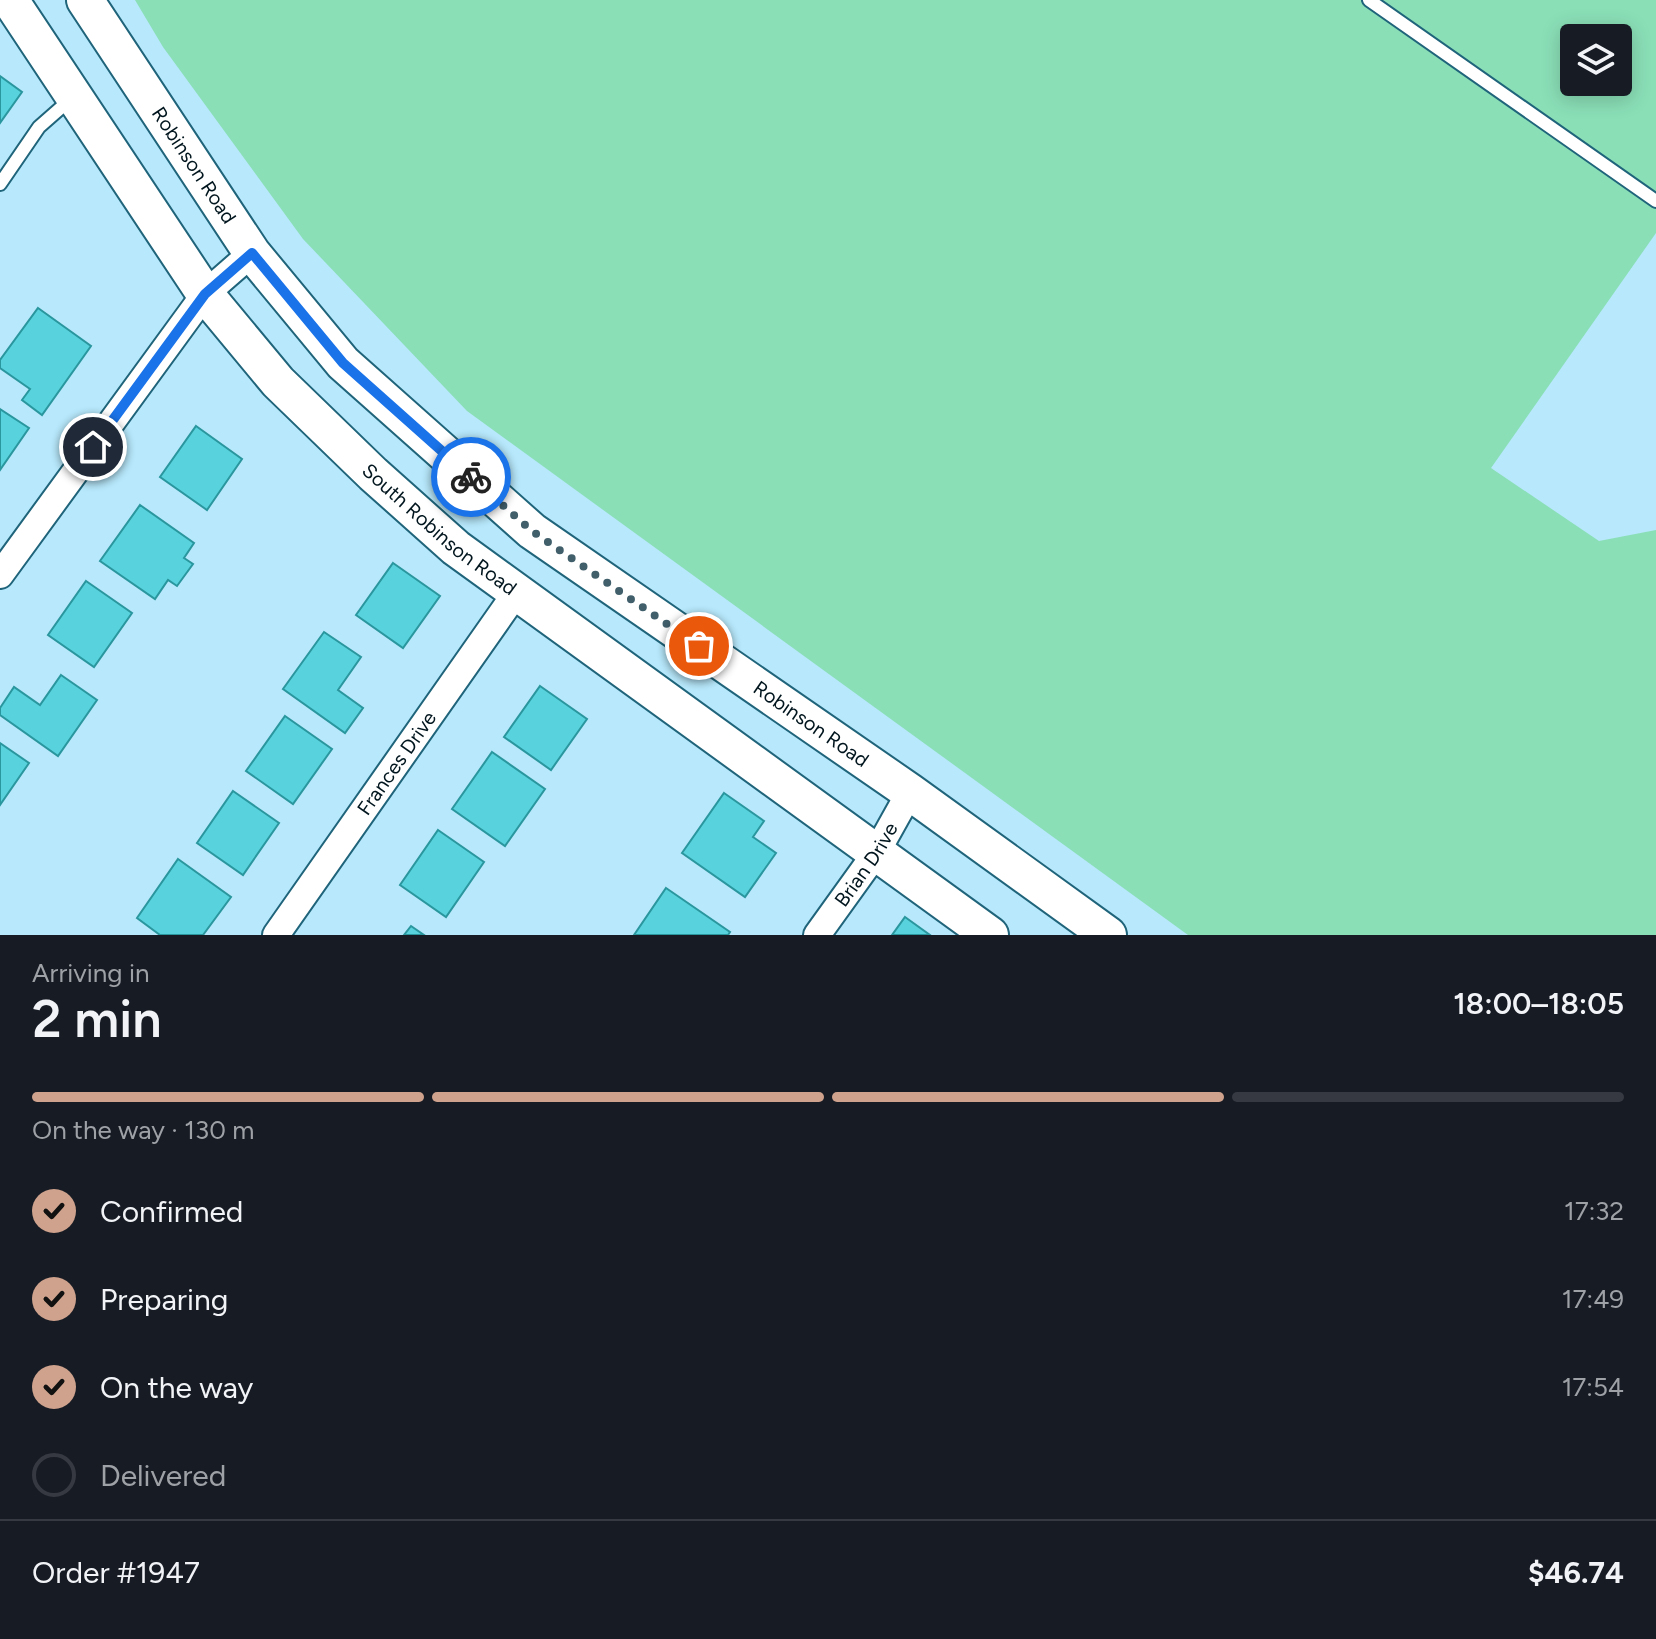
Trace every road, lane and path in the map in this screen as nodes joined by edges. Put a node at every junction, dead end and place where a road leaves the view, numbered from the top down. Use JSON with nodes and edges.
{"nodes":[{"id":1,"x":10,"y":0,"type":"edge"},
{"id":2,"x":85,"y":0,"type":"edge"},
{"id":3,"x":1369,"y":0,"type":"edge"},
{"id":4,"x":74,"y":96,"type":"junction"},
{"id":5,"x":0,"y":184,"type":"edge"},
{"id":6,"x":1656,"y":201,"type":"edge"},
{"id":7,"x":252,"y":253,"type":"junction"},
{"id":8,"x":205,"y":294,"type":"junction"},
{"id":9,"x":0,"y":575,"type":"edge"},
{"id":10,"x":516,"y":593,"type":"junction"},
{"id":11,"x":910,"y":792,"type":"junction"},
{"id":12,"x":876,"y":853,"type":"junction"},
{"id":13,"x":276,"y":935,"type":"edge"},
{"id":14,"x":817,"y":935,"type":"edge"},
{"id":15,"x":990,"y":935,"type":"edge"},
{"id":16,"x":1108,"y":935,"type":"edge"}],
"edges":[{"from":1,"to":4,"type":"street","name":"South Robinson Road"},
{"from":2,"to":7,"type":"street","name":"Robinson Road"},
{"from":3,"to":6,"type":"lane"},
{"from":4,"to":5,"type":"lane"},
{"from":4,"to":8,"type":"street","name":"South Robinson Road"},
{"from":7,"to":8,"type":"street"},
{"from":7,"to":11,"type":"street","name":"Robinson Road"},
{"from":8,"to":9,"type":"street"},
{"from":8,"to":10,"type":"street","name":"South Robinson Road"},
{"from":10,"to":12,"type":"street","name":"South Robinson Road"},
{"from":10,"to":13,"type":"street","name":"Frances Drive"},
{"from":11,"to":12,"type":"street","name":"Brian Drive"},
{"from":11,"to":16,"type":"street","name":"Robinson Road"},
{"from":12,"to":14,"type":"street","name":"Brian Drive"},
{"from":12,"to":15,"type":"street","name":"South Robinson Road"}]}
